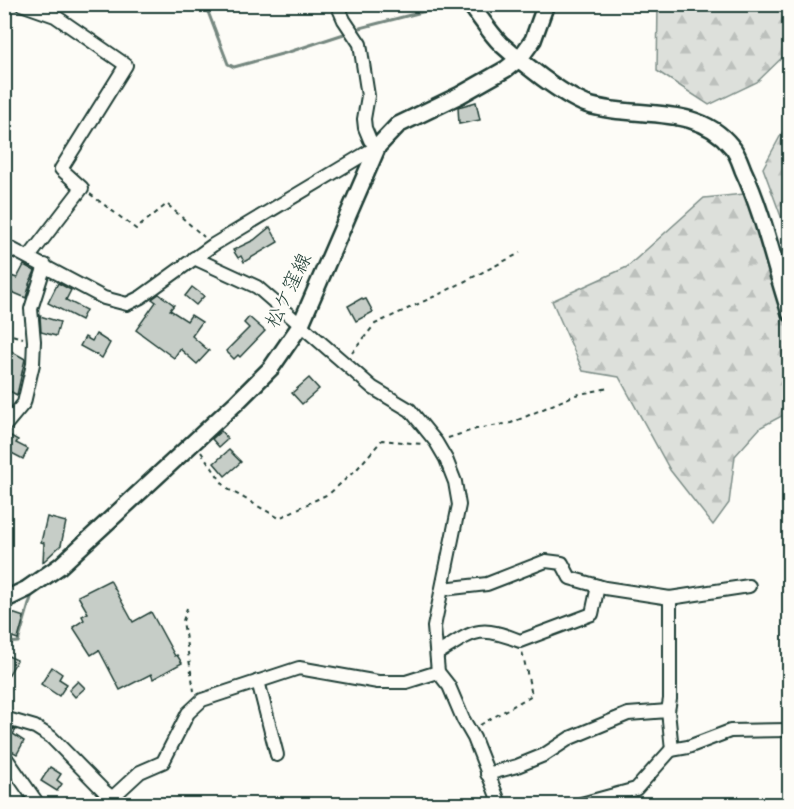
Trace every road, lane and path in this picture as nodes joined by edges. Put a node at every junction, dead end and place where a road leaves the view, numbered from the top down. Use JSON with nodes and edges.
{"nodes":[{"id":1,"x":21,"y":4,"type":"edge"},
{"id":2,"x":337,"y":4,"type":"edge"},
{"id":3,"x":470,"y":4,"type":"edge"},
{"id":4,"x":546,"y":4,"type":"edge"},
{"id":5,"x":520,"y":58,"type":"junction"},
{"id":6,"x":378,"y":146,"type":"junction"},
{"id":7,"x":82,"y":188,"type":"junction"},
{"id":8,"x":213,"y":245,"type":"junction"},
{"id":9,"x":4,"y":246,"type":"edge"},
{"id":10,"x":520,"y":253,"type":"dead end"},
{"id":11,"x":28,"y":257,"type":"junction"},
{"id":12,"x":194,"y":258,"type":"junction"},
{"id":13,"x":45,"y":265,"type":"junction"},
{"id":14,"x":789,"y":313,"type":"edge"},
{"id":15,"x":300,"y":326,"type":"junction"},
{"id":16,"x":4,"y":333,"type":"edge"},
{"id":17,"x":34,"y":340,"type":"junction"},
{"id":18,"x":345,"y":363,"type":"junction"},
{"id":19,"x":609,"y":388,"type":"dead end"},
{"id":20,"x":4,"y":427,"type":"edge"},
{"id":21,"x":194,"y":442,"type":"junction"},
{"id":22,"x":436,"y":442,"type":"junction"},
{"id":23,"x":598,"y":586,"type":"junction"},
{"id":24,"x":749,"y":586,"type":"dead end"},
{"id":25,"x":443,"y":589,"type":"junction"},
{"id":26,"x":670,"y":598,"type":"junction"},
{"id":27,"x":4,"y":600,"type":"edge"},
{"id":28,"x":187,"y":608,"type":"dead end"},
{"id":29,"x":520,"y":641,"type":"junction"},
{"id":30,"x":438,"y":654,"type":"junction"},
{"id":31,"x":438,"y":672,"type":"junction"},
{"id":32,"x":258,"y":681,"type":"junction"},
{"id":33,"x":197,"y":705,"type":"junction"},
{"id":34,"x":668,"y":711,"type":"junction"},
{"id":35,"x":4,"y":718,"type":"edge"},
{"id":36,"x":789,"y":730,"type":"edge"},
{"id":37,"x":470,"y":731,"type":"junction"},
{"id":38,"x":672,"y":750,"type":"junction"},
{"id":39,"x":277,"y":755,"type":"dead end"},
{"id":40,"x":4,"y":756,"type":"edge"},
{"id":41,"x":487,"y":774,"type":"junction"},
{"id":42,"x":116,"y":801,"type":"edge"},
{"id":43,"x":595,"y":803,"type":"edge"},
{"id":44,"x":38,"y":804,"type":"edge"},
{"id":45,"x":500,"y":804,"type":"edge"},
{"id":46,"x":581,"y":804,"type":"edge"}],
"edges":[{"from":1,"to":7,"type":"street"},
{"from":2,"to":6,"type":"street"},
{"from":3,"to":5,"type":"street"},
{"from":4,"to":5,"type":"street","name":"松ケ窪線"},
{"from":5,"to":6,"type":"street","name":"松ケ窪線"},
{"from":5,"to":14,"type":"street"},
{"from":6,"to":8,"type":"street"},
{"from":6,"to":15,"type":"street","name":"松ケ窪線"},
{"from":7,"to":8,"type":"path"},
{"from":7,"to":11,"type":"street"},
{"from":8,"to":12,"type":"street"},
{"from":9,"to":11,"type":"street"},
{"from":10,"to":18,"type":"path"},
{"from":11,"to":13,"type":"street"},
{"from":12,"to":13,"type":"street"},
{"from":12,"to":15,"type":"street"},
{"from":13,"to":17,"type":"street"},
{"from":15,"to":18,"type":"street"},
{"from":15,"to":21,"type":"street","name":"松ケ窪線"},
{"from":16,"to":17,"type":"path"},
{"from":17,"to":20,"type":"street"},
{"from":18,"to":22,"type":"street"},
{"from":19,"to":22,"type":"path"},
{"from":21,"to":22,"type":"path"},
{"from":21,"to":27,"type":"street","name":"松ケ窪線"},
{"from":22,"to":25,"type":"street"},
{"from":23,"to":25,"type":"street"},
{"from":23,"to":26,"type":"street"},
{"from":23,"to":29,"type":"street"},
{"from":24,"to":26,"type":"street"},
{"from":25,"to":30,"type":"street"},
{"from":26,"to":34,"type":"street"},
{"from":28,"to":33,"type":"path"},
{"from":29,"to":30,"type":"street"},
{"from":29,"to":37,"type":"path"},
{"from":30,"to":31,"type":"street"},
{"from":31,"to":32,"type":"street"},
{"from":31,"to":37,"type":"street"},
{"from":32,"to":33,"type":"street"},
{"from":32,"to":39,"type":"street"},
{"from":33,"to":42,"type":"street"},
{"from":34,"to":38,"type":"street"},
{"from":34,"to":41,"type":"street"},
{"from":35,"to":42,"type":"street"},
{"from":36,"to":38,"type":"street"},
{"from":37,"to":41,"type":"street"},
{"from":38,"to":43,"type":"street"},
{"from":40,"to":44,"type":"street"},
{"from":41,"to":45,"type":"street"},
{"from":43,"to":46,"type":"street"}]}
